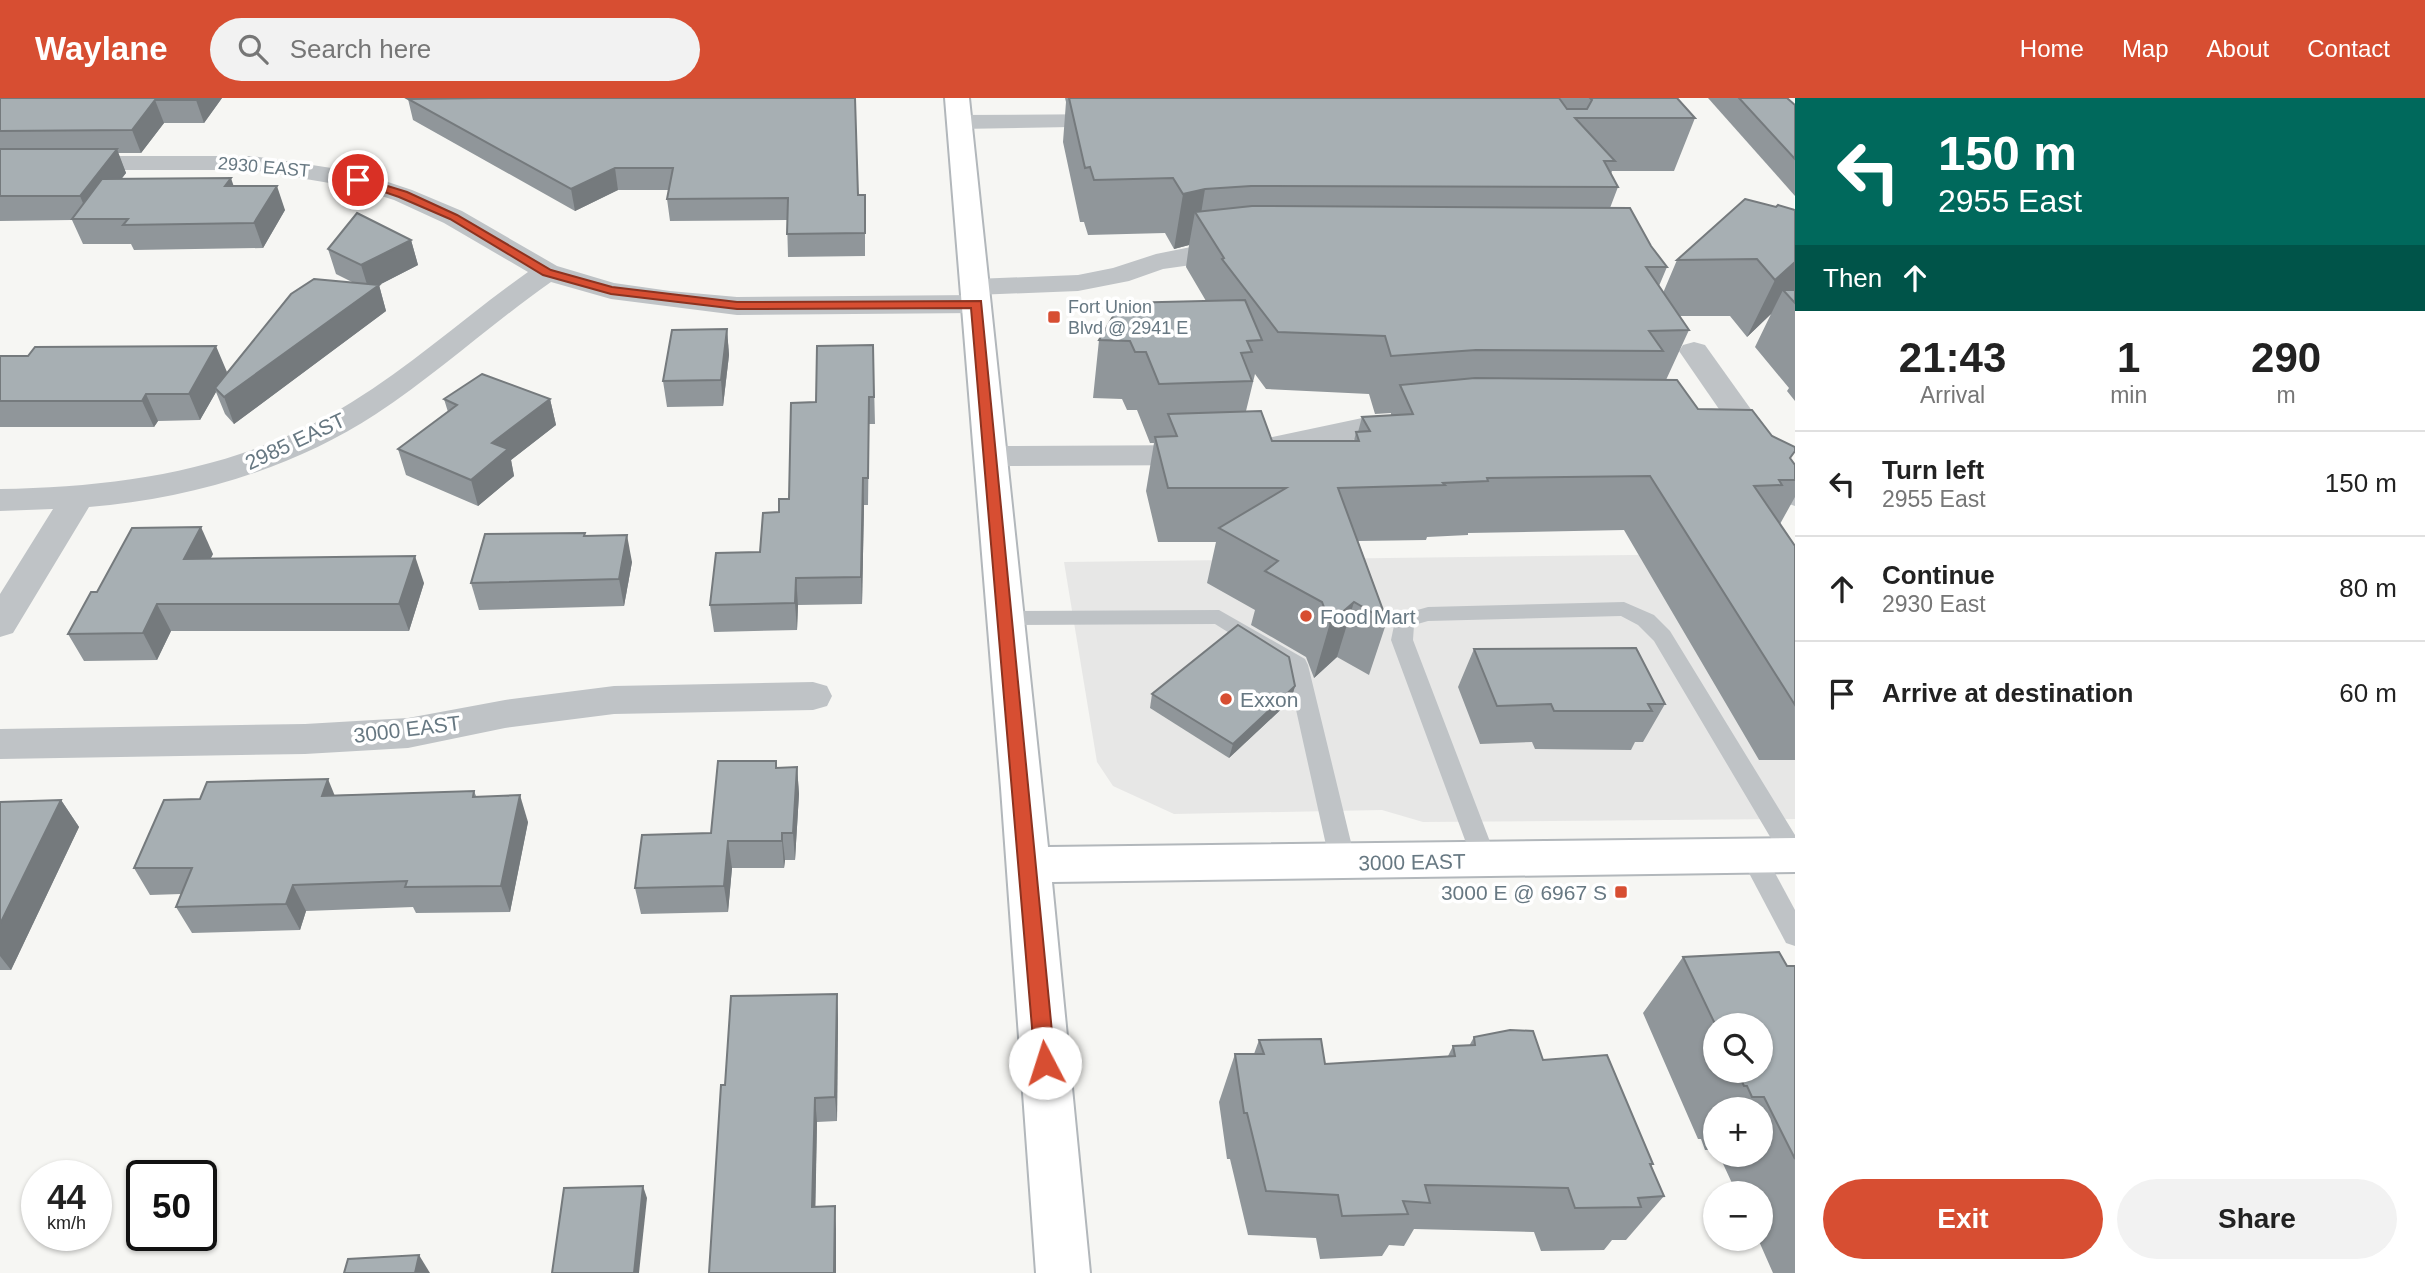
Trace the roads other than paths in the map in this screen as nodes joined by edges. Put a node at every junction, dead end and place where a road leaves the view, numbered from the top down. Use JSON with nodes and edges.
{"nodes":[{"id":1,"x":958,"y":110,"type":"edge"},
{"id":2,"x":1136,"y":121,"type":"edge"},
{"id":3,"x":0,"y":163,"type":"edge"},
{"id":4,"x":1265,"y":250,"type":"edge"},
{"id":5,"x":547,"y":272,"type":"junction"},
{"id":6,"x":976,"y":295,"type":"junction"},
{"id":7,"x":1694,"y":351,"type":"dead end"},
{"id":8,"x":1444,"y":421,"type":"edge"},
{"id":9,"x":1703,"y":421,"type":"edge"},
{"id":10,"x":1744,"y":422,"type":"junction"},
{"id":11,"x":992,"y":456,"type":"junction"},
{"id":12,"x":1795,"y":495,"type":"edge"},
{"id":13,"x":76,"y":498,"type":"junction"},
{"id":14,"x":0,"y":500,"type":"edge"},
{"id":15,"x":1006,"y":618,"type":"junction"},
{"id":16,"x":0,"y":624,"type":"edge"},
{"id":17,"x":813,"y":696,"type":"dead end"},
{"id":18,"x":0,"y":744,"type":"edge"},
{"id":19,"x":1795,"y":855,"type":"edge"},
{"id":20,"x":1752,"y":856,"type":"junction"},
{"id":21,"x":1484,"y":860,"type":"junction"},
{"id":22,"x":1343,"y":863,"type":"junction"},
{"id":23,"x":1028,"y":865,"type":"junction"},
{"id":24,"x":1795,"y":935,"type":"edge"},
{"id":25,"x":1063,"y":1273,"type":"edge"}],
"edges":[{"from":1,"to":2,"type":"street"},
{"from":1,"to":6,"type":"main road"},
{"from":3,"to":5,"type":"street","name":"2930 EAST"},
{"from":4,"to":6,"type":"street","name":"2930 EAST"},
{"from":5,"to":6,"type":"street","name":"2930 EAST"},
{"from":5,"to":13,"type":"street","name":"2985 EAST"},
{"from":6,"to":11,"type":"main road"},
{"from":7,"to":10,"type":"street"},
{"from":8,"to":11,"type":"street"},
{"from":9,"to":10,"type":"street"},
{"from":10,"to":12,"type":"street"},
{"from":11,"to":15,"type":"main road"},
{"from":13,"to":14,"type":"street","name":"2985 EAST"},
{"from":13,"to":16,"type":"street"},
{"from":15,"to":22,"type":"lane"},
{"from":15,"to":23,"type":"main road"},
{"from":17,"to":18,"type":"street","name":"3000 EAST"},
{"from":19,"to":20,"type":"main road","name":"3000 EAST"},
{"from":19,"to":21,"type":"lane"},
{"from":20,"to":21,"type":"main road","name":"3000 EAST"},
{"from":20,"to":24,"type":"lane"},
{"from":21,"to":22,"type":"main road","name":"3000 EAST"},
{"from":22,"to":23,"type":"main road","name":"3000 EAST"},
{"from":23,"to":25,"type":"main road"}]}
